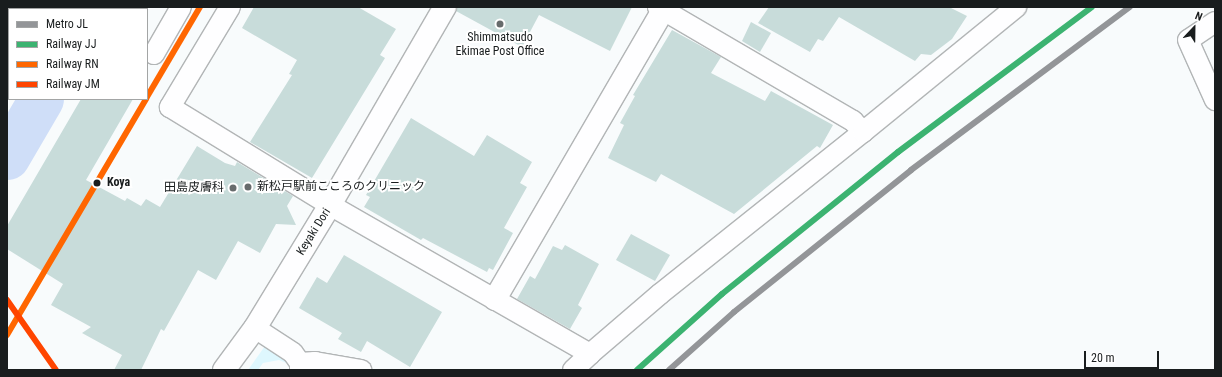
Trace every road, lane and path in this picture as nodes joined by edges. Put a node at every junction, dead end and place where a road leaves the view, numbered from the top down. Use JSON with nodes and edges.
{"nodes":[{"id":1,"x":181,"y":7,"type":"edge"},
{"id":2,"x":230,"y":7,"type":"edge"},
{"id":3,"x":445,"y":7,"type":"edge"},
{"id":4,"x":662,"y":8,"type":"edge"},
{"id":5,"x":1004,"y":10,"type":"edge"},
{"id":6,"x":1215,"y":22,"type":"edge"},
{"id":7,"x":154,"y":54,"type":"dead end"},
{"id":8,"x":1215,"y":100,"type":"edge"},
{"id":9,"x":863,"y":132,"type":"junction"},
{"id":10,"x":330,"y":205,"type":"junction"},
{"id":11,"x":495,"y":299,"type":"junction"},
{"id":12,"x":255,"y":328,"type":"junction"},
{"id":13,"x":590,"y":354,"type":"junction"},
{"id":14,"x":300,"y":366,"type":"edge"},
{"id":15,"x":224,"y":370,"type":"edge"},
{"id":16,"x":361,"y":370,"type":"edge"},
{"id":17,"x":573,"y":370,"type":"edge"}],
"edges":[{"from":1,"to":7,"type":"street"},
{"from":2,"to":10,"type":"street"},
{"from":3,"to":10,"type":"street","name":"Keyaki Dori"},
{"from":4,"to":9,"type":"street"},
{"from":4,"to":11,"type":"street"},
{"from":5,"to":9,"type":"street"},
{"from":6,"to":8,"type":"street"},
{"from":9,"to":13,"type":"street"},
{"from":10,"to":11,"type":"street"},
{"from":10,"to":12,"type":"street","name":"Keyaki Dori"},
{"from":11,"to":13,"type":"street"},
{"from":12,"to":14,"type":"street"},
{"from":12,"to":15,"type":"street","name":"Keyaki Dori"},
{"from":13,"to":17,"type":"street"},
{"from":14,"to":16,"type":"street"}]}
